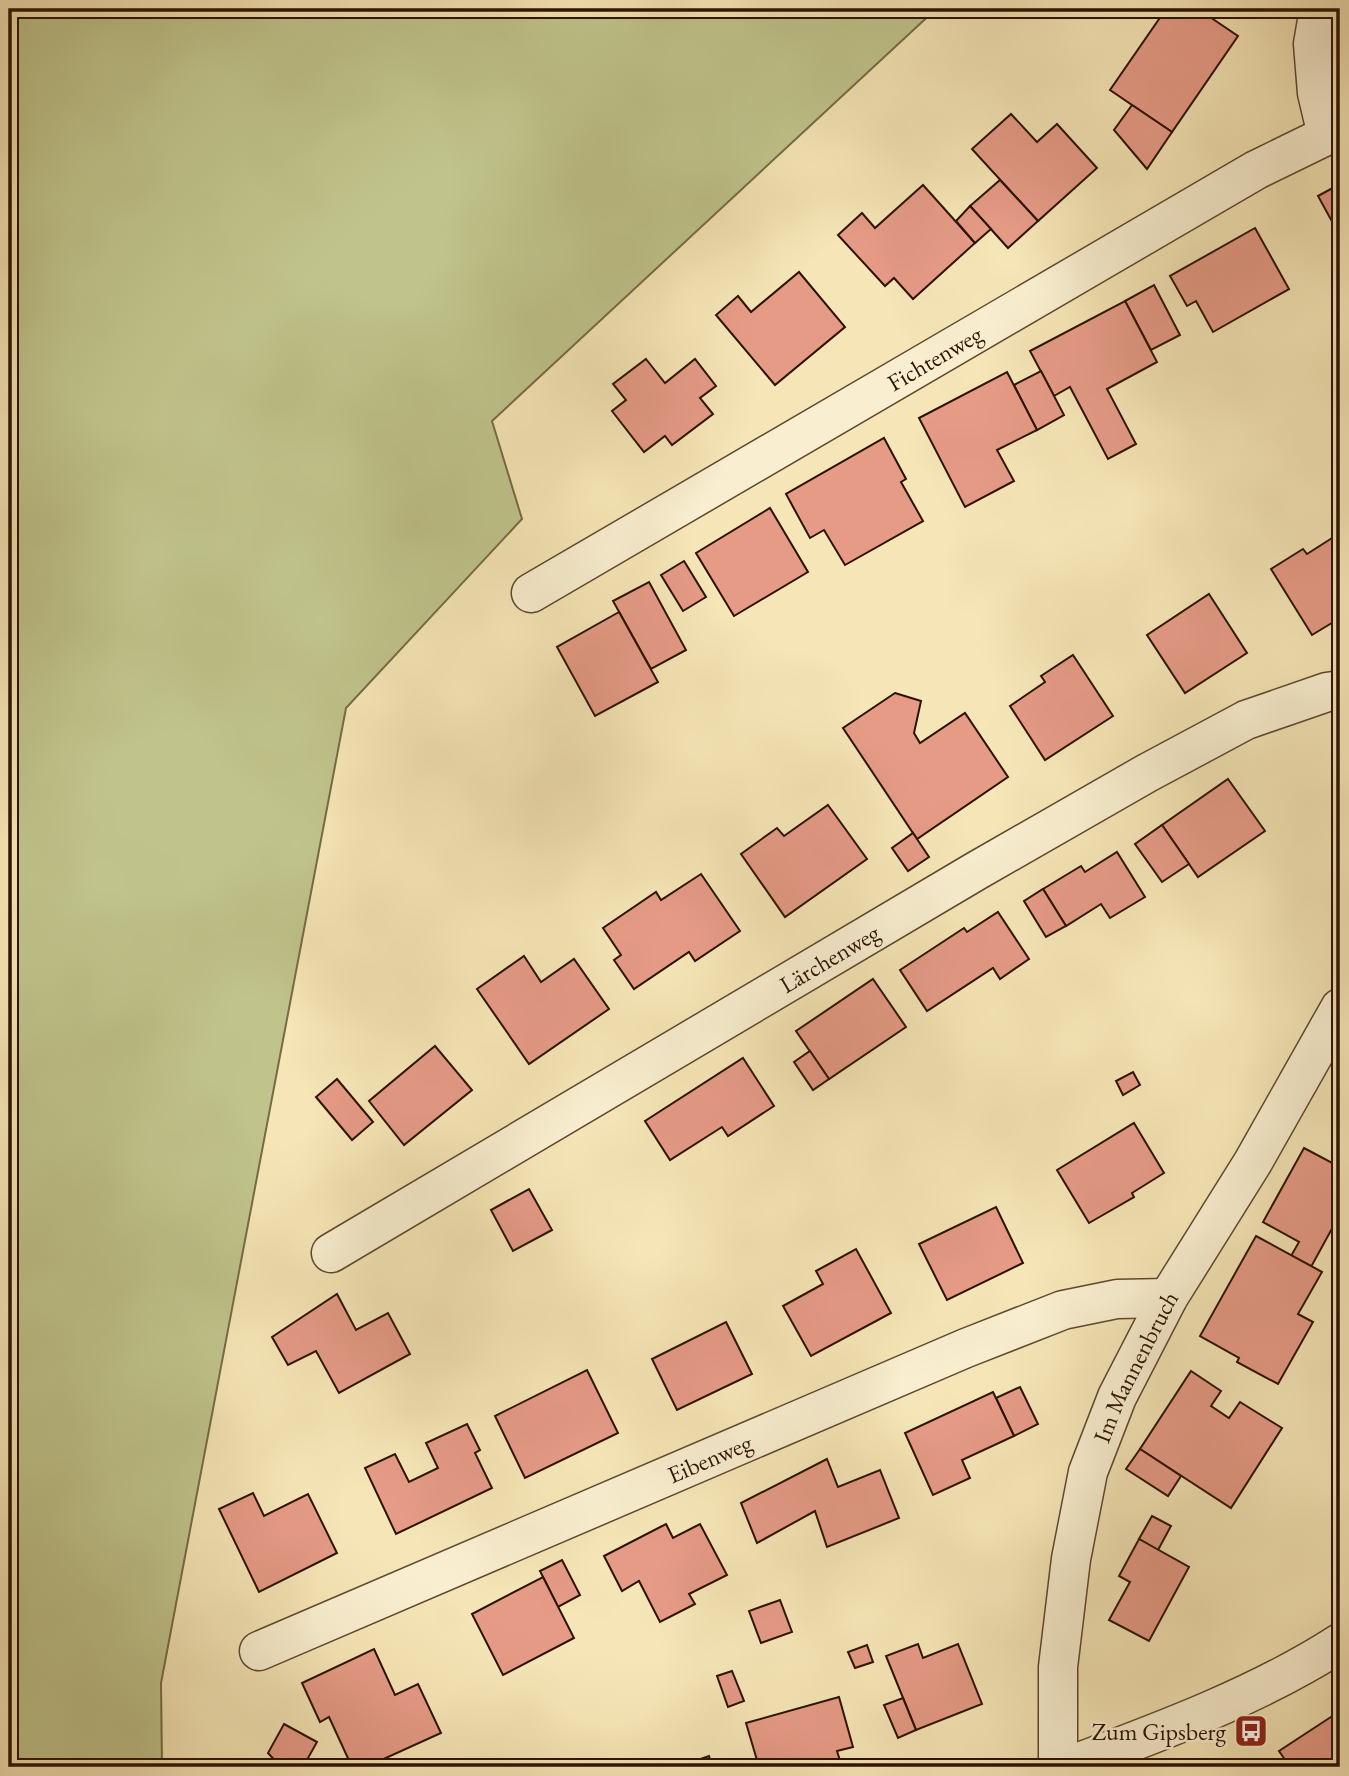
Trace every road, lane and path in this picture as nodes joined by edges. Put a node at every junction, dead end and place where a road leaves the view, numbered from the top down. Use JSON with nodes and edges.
{"nodes":[{"id":1,"x":1319,"y":9,"type":"edge"},
{"id":2,"x":1334,"y":132,"type":"edge"},
{"id":3,"x":531,"y":593,"type":"dead end"},
{"id":4,"x":1340,"y":690,"type":"edge"},
{"id":5,"x":1340,"y":1008,"type":"edge"},
{"id":6,"x":331,"y":1253,"type":"dead end"},
{"id":7,"x":1168,"y":1298,"type":"junction"},
{"id":8,"x":1340,"y":1643,"type":"edge"},
{"id":9,"x":259,"y":1651,"type":"dead end"},
{"id":10,"x":1058,"y":1767,"type":"edge"},
{"id":11,"x":1066,"y":1767,"type":"edge"}],
"edges":[{"from":1,"to":2,"type":"street"},
{"from":2,"to":3,"type":"street","name":"Fichtenweg"},
{"from":4,"to":6,"type":"street","name":"Lärchenweg"},
{"from":5,"to":7,"type":"street","name":"Im Mannenbruch"},
{"from":7,"to":9,"type":"street","name":"Eibenweg"},
{"from":7,"to":10,"type":"street","name":"Im Mannenbruch"},
{"from":8,"to":11,"type":"street"}]}
